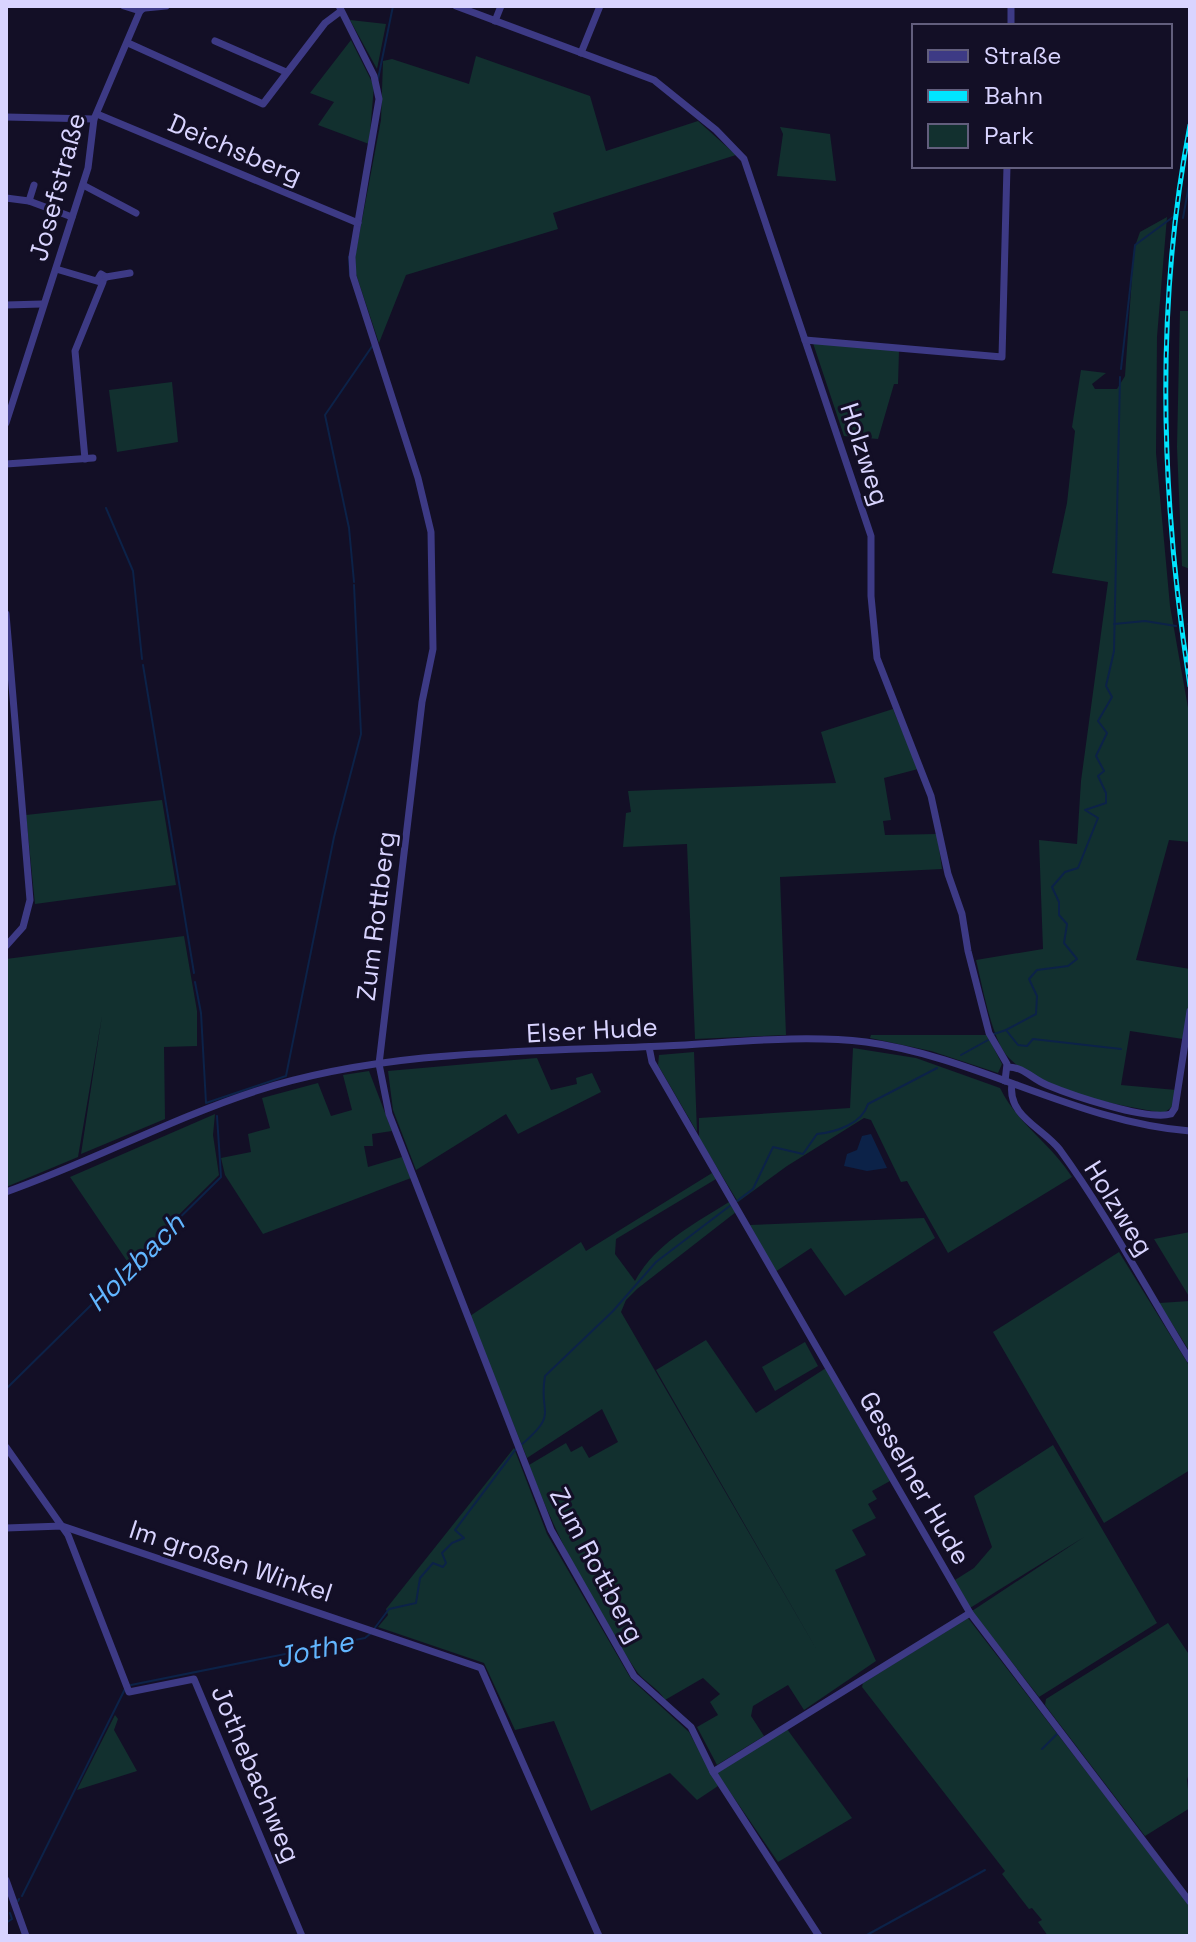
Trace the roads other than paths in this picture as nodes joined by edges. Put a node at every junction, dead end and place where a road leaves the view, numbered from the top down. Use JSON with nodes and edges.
{"nodes":[{"id":1,"x":124,"y":6,"type":"edge"},
{"id":2,"x":166,"y":6,"type":"edge"},
{"id":3,"x":456,"y":6,"type":"edge"},
{"id":4,"x":501,"y":6,"type":"edge"},
{"id":5,"x":600,"y":6,"type":"edge"},
{"id":6,"x":340,"y":8,"type":"edge"},
{"id":7,"x":144,"y":9,"type":"edge"},
{"id":8,"x":495,"y":21,"type":"junction"},
{"id":9,"x":215,"y":41,"type":"dead end"},
{"id":10,"x":128,"y":43,"type":"junction"},
{"id":11,"x":581,"y":53,"type":"junction"},
{"id":12,"x":286,"y":72,"type":"junction"},
{"id":13,"x":96,"y":116,"type":"junction"},
{"id":14,"x":6,"y":117,"type":"edge"},
{"id":15,"x":1007,"y":168,"type":"edge"},
{"id":16,"x":34,"y":185,"type":"dead end"},
{"id":17,"x":83,"y":185,"type":"junction"},
{"id":18,"x":6,"y":198,"type":"edge"},
{"id":19,"x":29,"y":201,"type":"junction"},
{"id":20,"x":136,"y":213,"type":"dead end"},
{"id":21,"x":72,"y":217,"type":"junction"},
{"id":22,"x":358,"y":223,"type":"junction"},
{"id":23,"x":56,"y":269,"type":"junction"},
{"id":24,"x":130,"y":273,"type":"dead end"},
{"id":25,"x":102,"y":279,"type":"junction"},
{"id":26,"x":42,"y":304,"type":"junction"},
{"id":27,"x":6,"y":305,"type":"edge"},
{"id":28,"x":805,"y":340,"type":"junction"},
{"id":29,"x":6,"y":377,"type":"edge"},
{"id":30,"x":17,"y":381,"type":"junction"},
{"id":31,"x":6,"y":423,"type":"edge"},
{"id":32,"x":6,"y":464,"type":"edge"},
{"id":33,"x":6,"y":614,"type":"edge"},
{"id":34,"x":6,"y":946,"type":"edge"},
{"id":35,"x":1190,"y":1011,"type":"edge"},
{"id":36,"x":649,"y":1047,"type":"junction"},
{"id":37,"x":379,"y":1064,"type":"junction"},
{"id":38,"x":1008,"y":1067,"type":"junction"},
{"id":39,"x":1009,"y":1083,"type":"junction"},
{"id":40,"x":1190,"y":1131,"type":"edge"},
{"id":41,"x":6,"y":1192,"type":"edge"},
{"id":42,"x":1190,"y":1360,"type":"edge"},
{"id":43,"x":6,"y":1447,"type":"edge"},
{"id":44,"x":62,"y":1526,"type":"junction"},
{"id":45,"x":6,"y":1528,"type":"edge"},
{"id":46,"x":970,"y":1613,"type":"junction"},
{"id":47,"x":713,"y":1772,"type":"junction"},
{"id":48,"x":6,"y":1880,"type":"edge"},
{"id":49,"x":1190,"y":1902,"type":"edge"},
{"id":50,"x":26,"y":1936,"type":"edge"},
{"id":51,"x":302,"y":1936,"type":"edge"},
{"id":52,"x":599,"y":1936,"type":"edge"},
{"id":53,"x":819,"y":1936,"type":"edge"}],
"edges":[{"from":1,"to":7,"type":"street"},
{"from":2,"to":7,"type":"street"},
{"from":3,"to":8,"type":"street","name":"Holzweg"},
{"from":4,"to":8,"type":"street"},
{"from":5,"to":11,"type":"street"},
{"from":6,"to":12,"type":"street"},
{"from":6,"to":22,"type":"street","name":"Zum Rottberg"},
{"from":7,"to":10,"type":"street","name":"Josefstraße"},
{"from":8,"to":11,"type":"street","name":"Holzweg"},
{"from":9,"to":12,"type":"street"},
{"from":10,"to":12,"type":"street"},
{"from":10,"to":13,"type":"street","name":"Josefstraße"},
{"from":11,"to":28,"type":"street","name":"Holzweg"},
{"from":13,"to":14,"type":"street"},
{"from":13,"to":17,"type":"street","name":"Josefstraße"},
{"from":13,"to":22,"type":"street","name":"Deichsberg"},
{"from":15,"to":28,"type":"street"},
{"from":16,"to":19,"type":"street"},
{"from":17,"to":20,"type":"street"},
{"from":17,"to":21,"type":"street","name":"Josefstraße"},
{"from":18,"to":19,"type":"street"},
{"from":19,"to":21,"type":"street"},
{"from":21,"to":23,"type":"street","name":"Josefstraße"},
{"from":22,"to":37,"type":"street","name":"Zum Rottberg"},
{"from":23,"to":25,"type":"street"},
{"from":23,"to":26,"type":"street","name":"Josefstraße"},
{"from":24,"to":25,"type":"street"},
{"from":25,"to":32,"type":"street"},
{"from":26,"to":27,"type":"street"},
{"from":26,"to":30,"type":"street","name":"Josefstraße"},
{"from":28,"to":38,"type":"street","name":"Holzweg"},
{"from":29,"to":30,"type":"street"},
{"from":30,"to":31,"type":"street","name":"Josefstraße"},
{"from":33,"to":34,"type":"street"},
{"from":35,"to":38,"type":"street"},
{"from":36,"to":37,"type":"street","name":"Elser Hude"},
{"from":36,"to":39,"type":"street","name":"Elser Hude"},
{"from":36,"to":46,"type":"street","name":"Gesselner Hude"},
{"from":37,"to":41,"type":"street","name":"Elser Hude"},
{"from":37,"to":47,"type":"street","name":"Zum Rottberg"},
{"from":38,"to":39,"type":"street"},
{"from":39,"to":40,"type":"street","name":"Elser Hude"},
{"from":39,"to":42,"type":"street","name":"Holzweg"},
{"from":43,"to":44,"type":"street","name":"Jothebachweg"},
{"from":44,"to":45,"type":"street","name":"Im großen Winkel"},
{"from":44,"to":51,"type":"street","name":"Jothebachweg"},
{"from":44,"to":52,"type":"street","name":"Im großen Winkel"},
{"from":46,"to":47,"type":"street"},
{"from":46,"to":49,"type":"street","name":"Gesselner Hude"},
{"from":47,"to":53,"type":"street","name":"Zum Rottberg"},
{"from":48,"to":50,"type":"street"}]}
